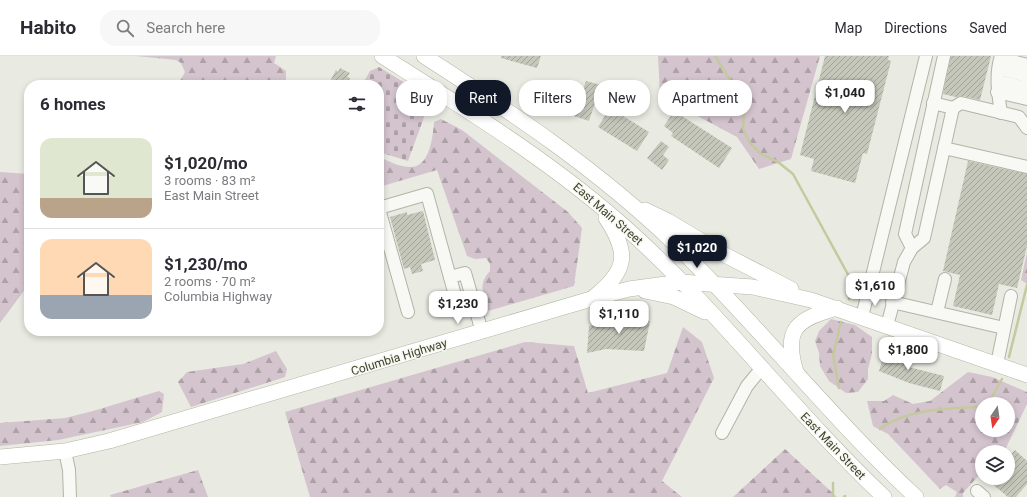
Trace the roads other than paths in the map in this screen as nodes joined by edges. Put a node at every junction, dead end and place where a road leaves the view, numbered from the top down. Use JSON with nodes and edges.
{"nodes":[{"id":1,"x":382,"y":56,"type":"edge"},
{"id":2,"x":424,"y":56,"type":"edge"},
{"id":3,"x":926,"y":56,"type":"edge"},
{"id":4,"x":944,"y":56,"type":"edge"},
{"id":5,"x":1027,"y":65,"type":"edge"},
{"id":6,"x":999,"y":71,"type":"edge"},
{"id":7,"x":1027,"y":76,"type":"edge"},
{"id":8,"x":462,"y":80,"type":"edge"},
{"id":9,"x":1027,"y":88,"type":"edge"},
{"id":10,"x":1027,"y":99,"type":"edge"},
{"id":11,"x":933,"y":104,"type":"junction"},
{"id":12,"x":953,"y":108,"type":"junction"},
{"id":13,"x":511,"y":112,"type":"edge"},
{"id":14,"x":1001,"y":112,"type":"junction"},
{"id":15,"x":506,"y":116,"type":"edge"},
{"id":16,"x":1027,"y":128,"type":"edge"},
{"id":17,"x":496,"y":129,"type":"junction"},
{"id":18,"x":944,"y":148,"type":"junction"},
{"id":19,"x":1027,"y":167,"type":"edge"},
{"id":20,"x":918,"y":170,"type":"junction"},
{"id":21,"x":938,"y":174,"type":"junction"},
{"id":22,"x":595,"y":202,"type":"junction"},
{"id":23,"x":631,"y":203,"type":"junction"},
{"id":24,"x":384,"y":207,"type":"edge"},
{"id":25,"x":384,"y":226,"type":"edge"},
{"id":26,"x":912,"y":248,"type":"junction"},
{"id":27,"x":450,"y":277,"type":"junction"},
{"id":28,"x":946,"y":279,"type":"dead end"},
{"id":29,"x":681,"y":282,"type":"junction"},
{"id":30,"x":713,"y":283,"type":"junction"},
{"id":31,"x":629,"y":289,"type":"junction"},
{"id":32,"x":1011,"y":296,"type":"dead end"},
{"id":33,"x":456,"y":299,"type":"dead end"},
{"id":34,"x":591,"y":299,"type":"junction"},
{"id":35,"x":811,"y":300,"type":"junction"},
{"id":36,"x":892,"y":302,"type":"junction"},
{"id":37,"x":837,"y":308,"type":"junction"},
{"id":38,"x":408,"y":312,"type":"dead end"},
{"id":39,"x":937,"y":312,"type":"junction"},
{"id":40,"x":713,"y":316,"type":"junction"},
{"id":41,"x":862,"y":317,"type":"junction"},
{"id":42,"x":887,"y":326,"type":"junction"},
{"id":43,"x":1004,"y":328,"type":"junction"},
{"id":44,"x":482,"y":332,"type":"junction"},
{"id":45,"x":997,"y":364,"type":"junction"},
{"id":46,"x":761,"y":369,"type":"junction"},
{"id":47,"x":797,"y":374,"type":"junction"},
{"id":48,"x":1027,"y":375,"type":"edge"},
{"id":49,"x":722,"y":433,"type":"dead end"},
{"id":50,"x":65,"y":451,"type":"junction"},
{"id":51,"x":0,"y":457,"type":"edge"},
{"id":52,"x":70,"y":497,"type":"edge"},
{"id":53,"x":884,"y":497,"type":"edge"},
{"id":54,"x":916,"y":497,"type":"edge"}],
"edges":[{"from":1,"to":17,"type":"main road","name":"East Main Street"},
{"from":2,"to":8,"type":"main road","name":"East Main Street"},
{"from":3,"to":41,"type":"lane"},
{"from":4,"to":11,"type":"lane"},
{"from":5,"to":6,"type":"lane"},
{"from":6,"to":7,"type":"lane"},
{"from":6,"to":9,"type":"lane"},
{"from":6,"to":10,"type":"lane"},
{"from":6,"to":14,"type":"lane"},
{"from":11,"to":12,"type":"lane"},
{"from":11,"to":20,"type":"lane"},
{"from":12,"to":14,"type":"lane"},
{"from":12,"to":18,"type":"lane"},
{"from":13,"to":23,"type":"main road","name":"East Main Street"},
{"from":14,"to":16,"type":"lane"},
{"from":15,"to":17,"type":"main road"},
{"from":17,"to":22,"type":"main road","name":"East Main Street"},
{"from":18,"to":19,"type":"lane"},
{"from":18,"to":21,"type":"lane"},
{"from":20,"to":21,"type":"lane"},
{"from":20,"to":26,"type":"lane"},
{"from":21,"to":26,"type":"lane"},
{"from":22,"to":29,"type":"main road","name":"East Main Street"},
{"from":22,"to":34,"type":"main road"},
{"from":23,"to":30,"type":"main road","name":"East Main Street"},
{"from":23,"to":35,"type":"main road"},
{"from":24,"to":27,"type":"lane"},
{"from":25,"to":38,"type":"lane"},
{"from":26,"to":36,"type":"lane"},
{"from":27,"to":33,"type":"lane"},
{"from":27,"to":44,"type":"lane"},
{"from":28,"to":39,"type":"lane"},
{"from":29,"to":30,"type":"main road","name":"Columbia Highway"},
{"from":29,"to":31,"type":"main road","name":"Columbia Highway"},
{"from":29,"to":40,"type":"main road","name":"East Main Street"},
{"from":30,"to":35,"type":"main road","name":"Columbia Highway"},
{"from":30,"to":47,"type":"main road","name":"East Main Street"},
{"from":31,"to":34,"type":"main road","name":"Columbia Highway"},
{"from":31,"to":40,"type":"main road"},
{"from":32,"to":43,"type":"lane"},
{"from":34,"to":44,"type":"main road","name":"Columbia Highway"},
{"from":35,"to":37,"type":"main road","name":"Columbia Highway"},
{"from":36,"to":39,"type":"lane"},
{"from":36,"to":42,"type":"lane"},
{"from":37,"to":41,"type":"main road","name":"Columbia Highway"},
{"from":37,"to":47,"type":"main road"},
{"from":39,"to":43,"type":"lane"},
{"from":40,"to":46,"type":"main road","name":"East Main Street"},
{"from":41,"to":42,"type":"main road","name":"Columbia Highway"},
{"from":42,"to":45,"type":"main road","name":"Columbia Highway"},
{"from":43,"to":45,"type":"lane"},
{"from":44,"to":50,"type":"main road","name":"Columbia Highway"},
{"from":45,"to":48,"type":"main road","name":"Columbia Highway"},
{"from":46,"to":49,"type":"lane"},
{"from":46,"to":53,"type":"main road","name":"East Main Street"},
{"from":47,"to":54,"type":"main road","name":"East Main Street"},
{"from":50,"to":51,"type":"main road","name":"Columbia Highway"},
{"from":50,"to":52,"type":"lane"}]}
